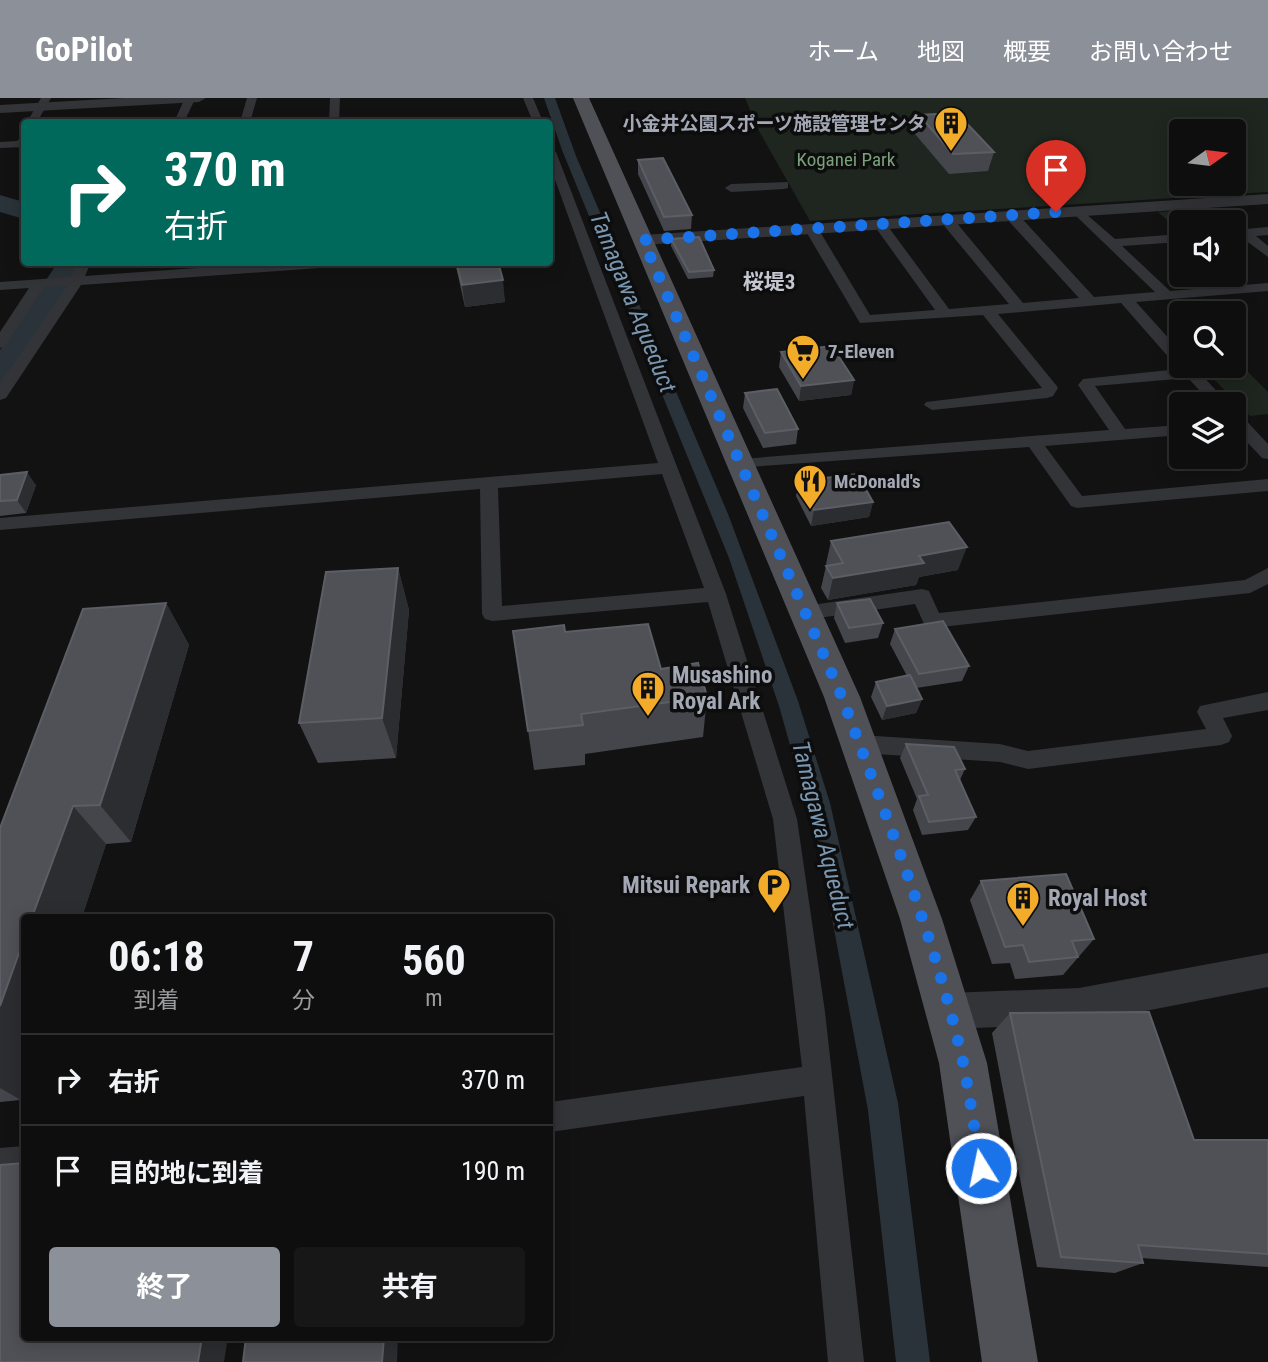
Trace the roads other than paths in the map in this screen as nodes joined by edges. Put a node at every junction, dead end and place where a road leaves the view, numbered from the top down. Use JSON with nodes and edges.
{"nodes":[{"id":1,"x":199,"y":98,"type":"edge"},
{"id":2,"x":252,"y":98,"type":"edge"},
{"id":3,"x":335,"y":98,"type":"edge"},
{"id":4,"x":528,"y":98,"type":"edge"},
{"id":5,"x":581,"y":98,"type":"edge"},
{"id":6,"x":190,"y":99,"type":"edge"},
{"id":7,"x":44,"y":102,"type":"edge"},
{"id":8,"x":0,"y":109,"type":"edge"},
{"id":9,"x":35,"y":119,"type":"edge"},
{"id":10,"x":180,"y":119,"type":"edge"},
{"id":11,"x":246,"y":119,"type":"edge"},
{"id":12,"x":334,"y":119,"type":"edge"},
{"id":13,"x":537,"y":119,"type":"edge"},
{"id":14,"x":21,"y":144,"type":"edge"},
{"id":15,"x":0,"y":145,"type":"edge"},
{"id":16,"x":553,"y":169,"type":"edge"},
{"id":17,"x":784,"y":185,"type":"dead end"},
{"id":18,"x":732,"y":188,"type":"dead end"},
{"id":19,"x":1268,"y":199,"type":"edge"},
{"id":20,"x":1078,"y":211,"type":"junction"},
{"id":21,"x":1011,"y":215,"type":"junction"},
{"id":22,"x":946,"y":219,"type":"junction"},
{"id":23,"x":879,"y":224,"type":"junction"},
{"id":24,"x":811,"y":229,"type":"junction"},
{"id":25,"x":1268,"y":232,"type":"edge"},
{"id":26,"x":1246,"y":234,"type":"edge"},
{"id":27,"x":1246,"y":239,"type":"edge"},
{"id":28,"x":643,"y":240,"type":"junction"},
{"id":29,"x":1169,"y":240,"type":"edge"},
{"id":30,"x":1110,"y":243,"type":"junction"},
{"id":31,"x":1268,"y":253,"type":"edge"},
{"id":32,"x":82,"y":266,"type":"edge"},
{"id":33,"x":293,"y":266,"type":"edge"},
{"id":34,"x":76,"y":282,"type":"junction"},
{"id":35,"x":44,"y":284,"type":"junction"},
{"id":36,"x":0,"y":286,"type":"edge"},
{"id":37,"x":1237,"y":287,"type":"edge"},
{"id":38,"x":1268,"y":287,"type":"edge"},
{"id":39,"x":1239,"y":289,"type":"junction"},
{"id":40,"x":1166,"y":295,"type":"junction"},
{"id":41,"x":1125,"y":299,"type":"junction"},
{"id":42,"x":1090,"y":301,"type":"junction"},
{"id":43,"x":1019,"y":307,"type":"junction"},
{"id":44,"x":987,"y":310,"type":"junction"},
{"id":45,"x":945,"y":313,"type":"junction"},
{"id":46,"x":0,"y":343,"type":"edge"},
{"id":47,"x":1169,"y":348,"type":"edge"},
{"id":48,"x":1169,"y":370,"type":"edge"},
{"id":49,"x":1196,"y":378,"type":"edge"},
{"id":50,"x":1210,"y":392,"type":"edge"},
{"id":51,"x":0,"y":395,"type":"edge"},
{"id":52,"x":932,"y":405,"type":"dead end"},
{"id":53,"x":1246,"y":423,"type":"edge"},
{"id":54,"x":1260,"y":424,"type":"dead end"},
{"id":55,"x":1169,"y":431,"type":"edge"},
{"id":56,"x":1246,"y":433,"type":"edge"},
{"id":57,"x":1121,"y":435,"type":"junction"},
{"id":58,"x":1034,"y":442,"type":"junction"},
{"id":59,"x":1268,"y":454,"type":"edge"},
{"id":60,"x":741,"y":464,"type":"junction"},
{"id":61,"x":669,"y":468,"type":"junction"},
{"id":62,"x":489,"y":483,"type":"junction"},
{"id":63,"x":1268,"y":485,"type":"edge"},
{"id":64,"x":0,"y":524,"type":"edge"},
{"id":65,"x":1268,"y":575,"type":"edge"},
{"id":66,"x":716,"y":594,"type":"junction"},
{"id":67,"x":805,"y":613,"type":"junction"},
{"id":68,"x":1268,"y":701,"type":"edge"},
{"id":69,"x":860,"y":744,"type":"junction"},
{"id":70,"x":1268,"y":970,"type":"edge"},
{"id":71,"x":949,"y":1011,"type":"junction"},
{"id":72,"x":818,"y":1079,"type":"junction"},
{"id":73,"x":553,"y":1117,"type":"edge"},
{"id":74,"x":21,"y":1162,"type":"edge"},
{"id":75,"x":0,"y":1164,"type":"edge"},
{"id":76,"x":846,"y":1362,"type":"edge"},
{"id":77,"x":1010,"y":1362,"type":"edge"}],
"edges":[{"from":1,"to":6,"type":"street"},
{"from":2,"to":11,"type":"street"},
{"from":3,"to":12,"type":"street"},
{"from":4,"to":13,"type":"street"},
{"from":5,"to":28,"type":"main road"},
{"from":6,"to":7,"type":"street"},
{"from":6,"to":10,"type":"street"},
{"from":7,"to":8,"type":"street"},
{"from":7,"to":9,"type":"street"},
{"from":14,"to":15,"type":"street"},
{"from":16,"to":61,"type":"street"},
{"from":17,"to":18,"type":"street"},
{"from":19,"to":20,"type":"street"},
{"from":20,"to":21,"type":"street"},
{"from":20,"to":30,"type":"street"},
{"from":21,"to":22,"type":"street"},
{"from":21,"to":42,"type":"street"},
{"from":22,"to":23,"type":"street"},
{"from":22,"to":43,"type":"street"},
{"from":23,"to":24,"type":"street"},
{"from":23,"to":45,"type":"street"},
{"from":24,"to":28,"type":"street"},
{"from":24,"to":45,"type":"street"},
{"from":25,"to":26,"type":"street"},
{"from":27,"to":31,"type":"street"},
{"from":28,"to":60,"type":"main road"},
{"from":29,"to":30,"type":"street"},
{"from":30,"to":40,"type":"street"},
{"from":32,"to":34,"type":"street"},
{"from":33,"to":34,"type":"street"},
{"from":34,"to":35,"type":"street"},
{"from":34,"to":51,"type":"street"},
{"from":35,"to":36,"type":"street"},
{"from":35,"to":46,"type":"street"},
{"from":37,"to":39,"type":"street"},
{"from":38,"to":39,"type":"street"},
{"from":39,"to":40,"type":"street"},
{"from":40,"to":41,"type":"street"},
{"from":41,"to":42,"type":"street"},
{"from":41,"to":47,"type":"street"},
{"from":42,"to":43,"type":"street"},
{"from":43,"to":44,"type":"street"},
{"from":44,"to":45,"type":"street"},
{"from":44,"to":52,"type":"street"},
{"from":48,"to":57,"type":"street"},
{"from":49,"to":50,"type":"street"},
{"from":53,"to":54,"type":"street"},
{"from":55,"to":57,"type":"street"},
{"from":56,"to":59,"type":"street"},
{"from":57,"to":58,"type":"street"},
{"from":58,"to":60,"type":"street"},
{"from":58,"to":63,"type":"street"},
{"from":60,"to":67,"type":"main road"},
{"from":61,"to":62,"type":"street"},
{"from":61,"to":66,"type":"street"},
{"from":62,"to":64,"type":"street"},
{"from":62,"to":66,"type":"street"},
{"from":65,"to":67,"type":"street"},
{"from":66,"to":72,"type":"street"},
{"from":67,"to":69,"type":"main road"},
{"from":68,"to":69,"type":"street"},
{"from":69,"to":71,"type":"main road"},
{"from":70,"to":71,"type":"street"},
{"from":71,"to":77,"type":"main road"},
{"from":72,"to":73,"type":"street"},
{"from":72,"to":76,"type":"street"},
{"from":74,"to":75,"type":"street"}]}
